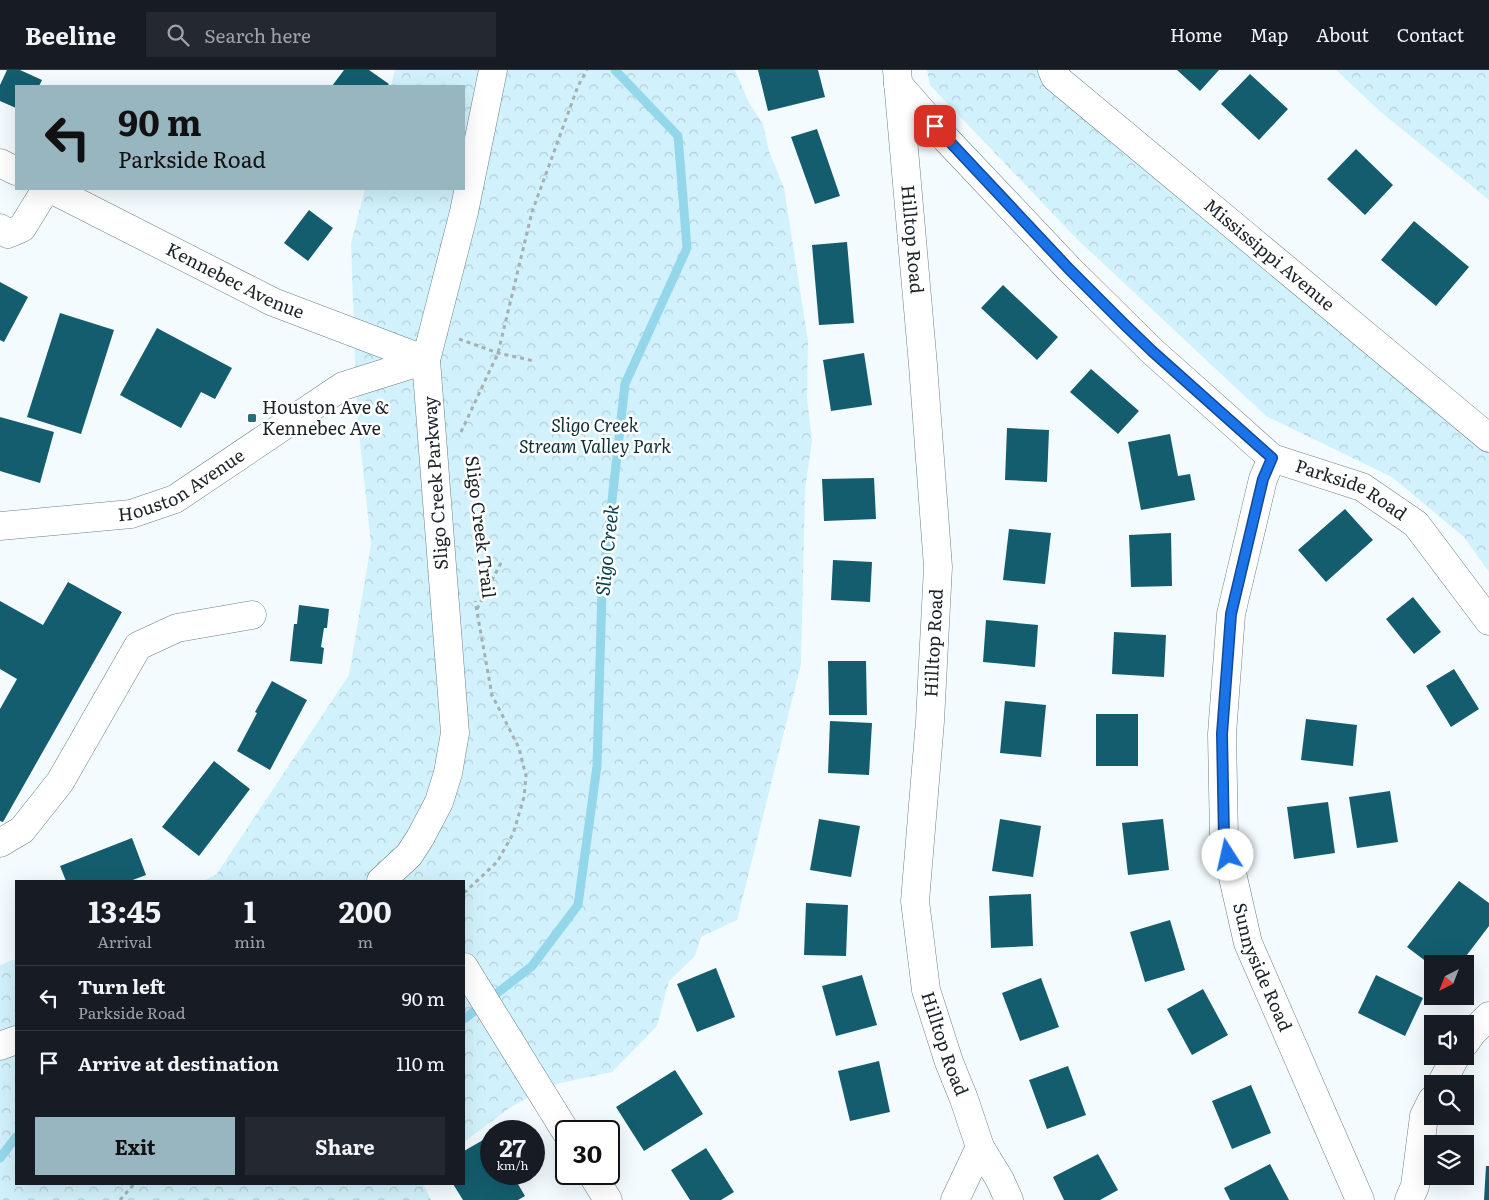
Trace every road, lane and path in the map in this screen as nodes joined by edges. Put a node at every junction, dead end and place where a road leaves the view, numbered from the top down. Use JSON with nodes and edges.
{"nodes":[{"id":1,"x":493,"y":70,"type":"edge"},
{"id":2,"x":587,"y":70,"type":"edge"},
{"id":3,"x":1052,"y":70,"type":"edge"},
{"id":4,"x":897,"y":77,"type":"edge"},
{"id":5,"x":0,"y":163,"type":"edge"},
{"id":6,"x":15,"y":170,"type":"edge"},
{"id":7,"x":45,"y":190,"type":"edge"},
{"id":8,"x":53,"y":190,"type":"edge"},
{"id":9,"x":0,"y":228,"type":"edge"},
{"id":10,"x":458,"y":339,"type":"dead end"},
{"id":11,"x":498,"y":353,"type":"junction"},
{"id":12,"x":426,"y":360,"type":"junction"},
{"id":13,"x":534,"y":361,"type":"dead end"},
{"id":14,"x":460,"y":434,"type":"dead end"},
{"id":15,"x":1489,"y":438,"type":"edge"},
{"id":16,"x":1272,"y":458,"type":"junction"},
{"id":17,"x":0,"y":526,"type":"edge"},
{"id":18,"x":503,"y":559,"type":"dead end"},
{"id":19,"x":474,"y":591,"type":"dead end"},
{"id":20,"x":477,"y":610,"type":"junction"},
{"id":21,"x":252,"y":615,"type":"dead end"},
{"id":22,"x":1489,"y":621,"type":"edge"},
{"id":23,"x":0,"y":843,"type":"edge"},
{"id":24,"x":393,"y":877,"type":"edge"},
{"id":25,"x":465,"y":892,"type":"edge"},
{"id":26,"x":468,"y":974,"type":"edge"},
{"id":27,"x":1489,"y":1016,"type":"edge"},
{"id":28,"x":1474,"y":1031,"type":"edge"},
{"id":29,"x":15,"y":1040,"type":"edge"},
{"id":30,"x":0,"y":1046,"type":"edge"},
{"id":31,"x":1424,"y":1116,"type":"edge"},
{"id":32,"x":559,"y":1120,"type":"edge"},
{"id":33,"x":980,"y":1147,"type":"junction"},
{"id":34,"x":133,"y":1185,"type":"edge"},
{"id":35,"x":599,"y":1185,"type":"edge"},
{"id":36,"x":120,"y":1200,"type":"edge"},
{"id":37,"x":608,"y":1200,"type":"edge"},
{"id":38,"x":955,"y":1200,"type":"edge"},
{"id":39,"x":1009,"y":1200,"type":"edge"},
{"id":40,"x":1360,"y":1200,"type":"edge"},
{"id":41,"x":1409,"y":1200,"type":"edge"}],
"edges":[{"from":1,"to":12,"type":"street","name":"Sligo Creek Parkway"},
{"from":2,"to":11,"type":"path","name":"Sligo Creek Trail"},
{"from":3,"to":15,"type":"street","name":"Mississippi Avenue"},
{"from":4,"to":16,"type":"street","name":"Parkside Road"},
{"from":4,"to":33,"type":"street","name":"Hilltop Road"},
{"from":5,"to":6,"type":"street"},
{"from":7,"to":9,"type":"street"},
{"from":8,"to":12,"type":"street","name":"Kennebec Avenue"},
{"from":10,"to":11,"type":"path"},
{"from":11,"to":13,"type":"path"},
{"from":11,"to":14,"type":"path","name":"Sligo Creek Trail"},
{"from":12,"to":17,"type":"street","name":"Houston Avenue"},
{"from":12,"to":24,"type":"street","name":"Sligo Creek Parkway"},
{"from":16,"to":22,"type":"street","name":"Parkside Road"},
{"from":16,"to":40,"type":"street","name":"Sunnyside Road"},
{"from":18,"to":20,"type":"path"},
{"from":19,"to":20,"type":"path","name":"Sligo Creek Trail"},
{"from":20,"to":25,"type":"path","name":"Sligo Creek Trail"},
{"from":21,"to":23,"type":"street"},
{"from":26,"to":32,"type":"street"},
{"from":27,"to":28,"type":"street"},
{"from":29,"to":30,"type":"street"},
{"from":31,"to":41,"type":"street"},
{"from":33,"to":38,"type":"street"},
{"from":33,"to":39,"type":"street","name":"Hilltop Road"},
{"from":34,"to":36,"type":"path"},
{"from":35,"to":37,"type":"street"}]}
